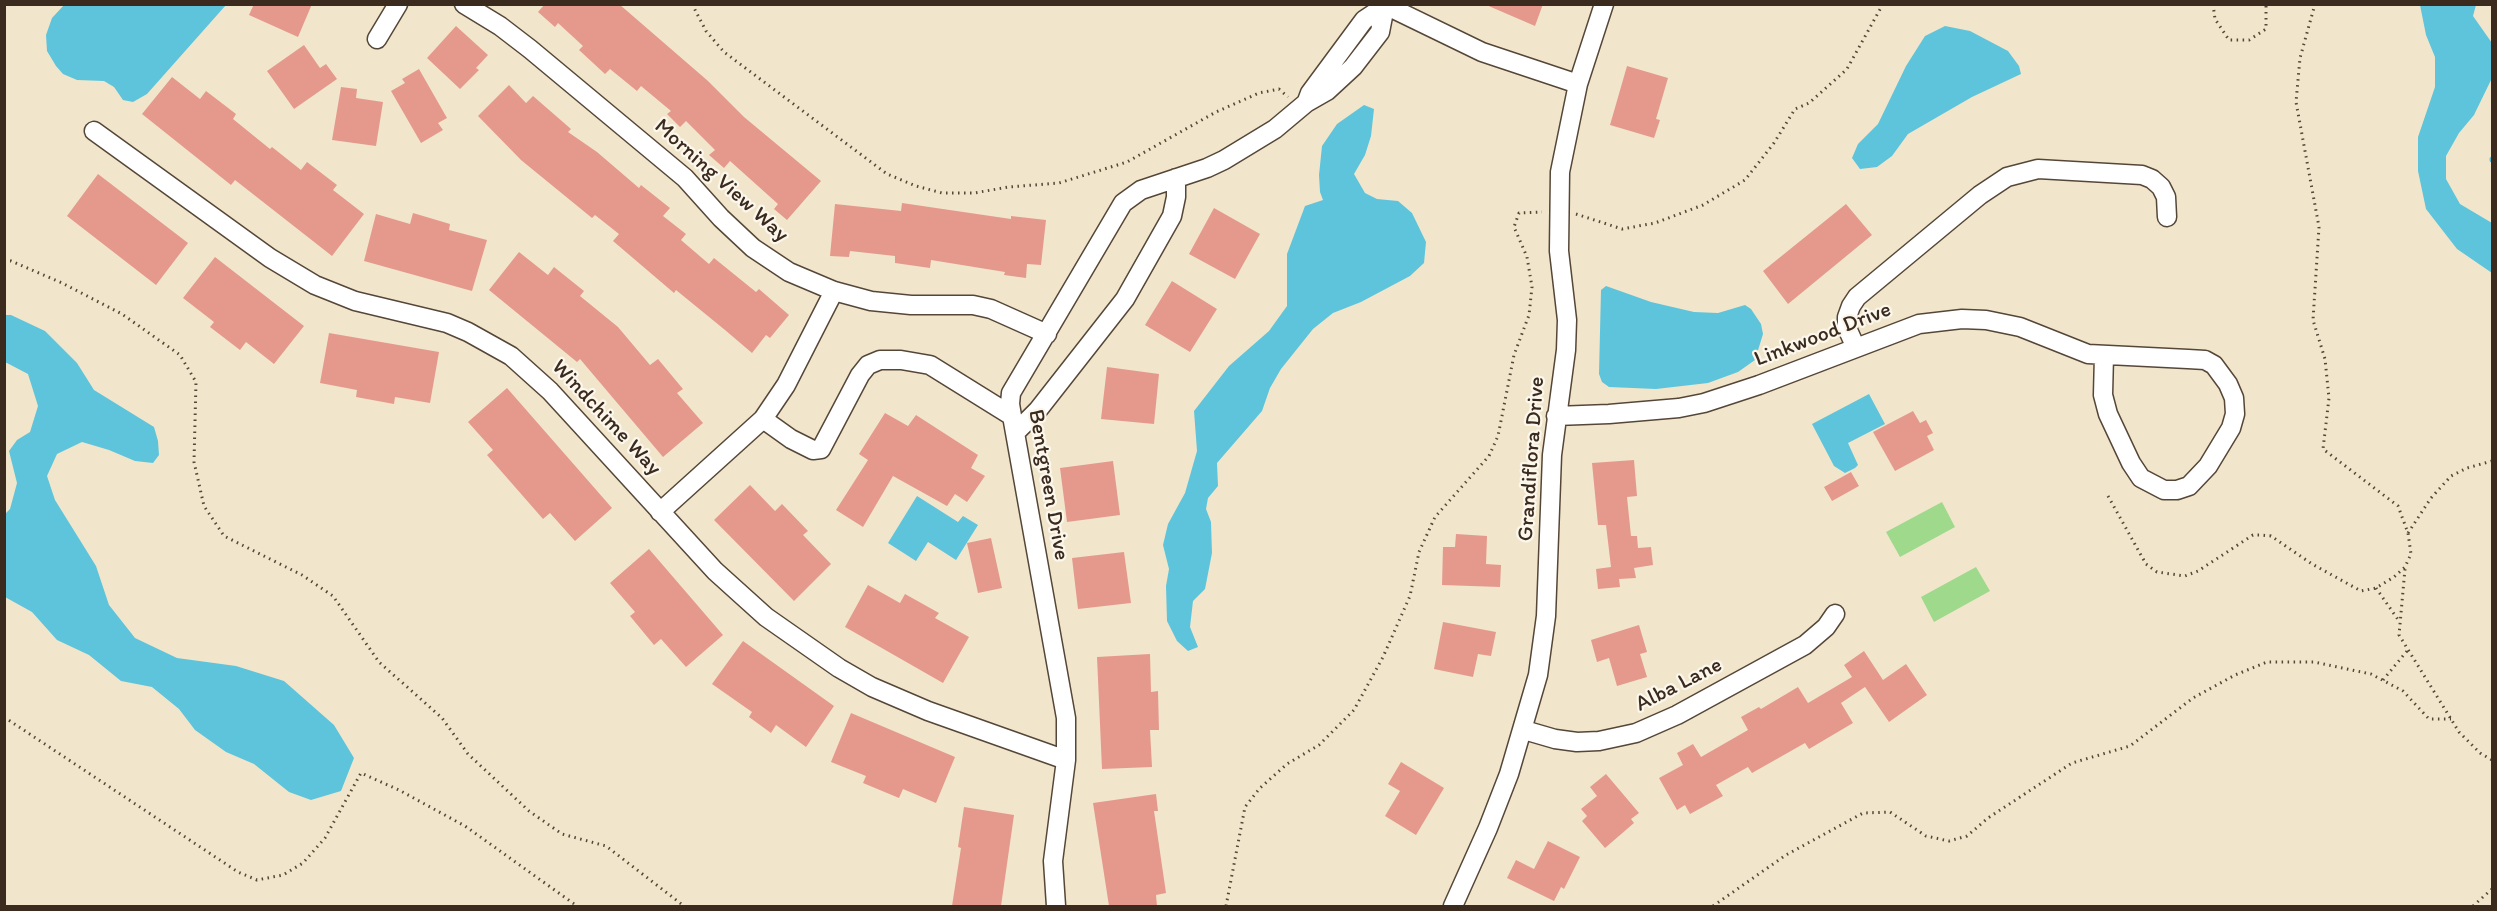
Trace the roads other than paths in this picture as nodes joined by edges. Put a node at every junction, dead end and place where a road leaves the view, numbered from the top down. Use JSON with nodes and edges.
{"nodes":[{"id":1,"x":398,"y":4,"type":"edge"},
{"id":2,"x":464,"y":4,"type":"edge"},
{"id":3,"x":1604,"y":4,"type":"edge"},
{"id":4,"x":1384,"y":5,"type":"edge"},
{"id":5,"x":377,"y":39,"type":"dead end"},
{"id":6,"x":1578,"y":84,"type":"junction"},
{"id":7,"x":94,"y":131,"type":"dead end"},
{"id":8,"x":1176,"y":178,"type":"junction"},
{"id":9,"x":2167,"y":217,"type":"dead end"},
{"id":10,"x":834,"y":291,"type":"junction"},
{"id":11,"x":1047,"y":334,"type":"junction"},
{"id":12,"x":1856,"y":348,"type":"junction"},
{"id":13,"x":2104,"y":355,"type":"junction"},
{"id":14,"x":1556,"y":416,"type":"junction"},
{"id":15,"x":763,"y":419,"type":"junction"},
{"id":16,"x":1013,"y":424,"type":"junction"},
{"id":17,"x":660,"y":512,"type":"junction"},
{"id":18,"x":1836,"y":614,"type":"dead end"},
{"id":19,"x":1524,"y":730,"type":"junction"},
{"id":20,"x":1066,"y":760,"type":"junction"},
{"id":21,"x":1056,"y":906,"type":"edge"},
{"id":22,"x":1453,"y":906,"type":"edge"}],
"edges":[{"from":1,"to":5,"type":"street"},
{"from":2,"to":10,"type":"street","name":"Morning View Way"},
{"from":3,"to":6,"type":"street","name":"Grandiflora Drive"},
{"from":4,"to":6,"type":"street"},
{"from":4,"to":8,"type":"street","name":"Bentgreen Drive"},
{"from":6,"to":14,"type":"street","name":"Grandiflora Drive"},
{"from":7,"to":17,"type":"street","name":"Windchime Way"},
{"from":8,"to":11,"type":"street","name":"Bentgreen Drive"},
{"from":8,"to":16,"type":"street"},
{"from":9,"to":12,"type":"street"},
{"from":10,"to":11,"type":"street","name":"Morning View Way"},
{"from":10,"to":15,"type":"street"},
{"from":11,"to":16,"type":"street","name":"Bentgreen Drive"},
{"from":12,"to":13,"type":"street","name":"Linkwood Drive"},
{"from":12,"to":14,"type":"street","name":"Linkwood Drive"},
{"from":13,"to":13,"type":"street","name":"Linkwood Drive"},
{"from":14,"to":19,"type":"street","name":"Grandiflora Drive"},
{"from":15,"to":16,"type":"street"},
{"from":15,"to":17,"type":"street"},
{"from":16,"to":20,"type":"street","name":"Bentgreen Drive"},
{"from":17,"to":20,"type":"street","name":"Windchime Way"},
{"from":18,"to":19,"type":"street","name":"Alba Lane"},
{"from":19,"to":22,"type":"street","name":"Grandiflora Drive"},
{"from":20,"to":21,"type":"street","name":"Bentgreen Drive"}]}
